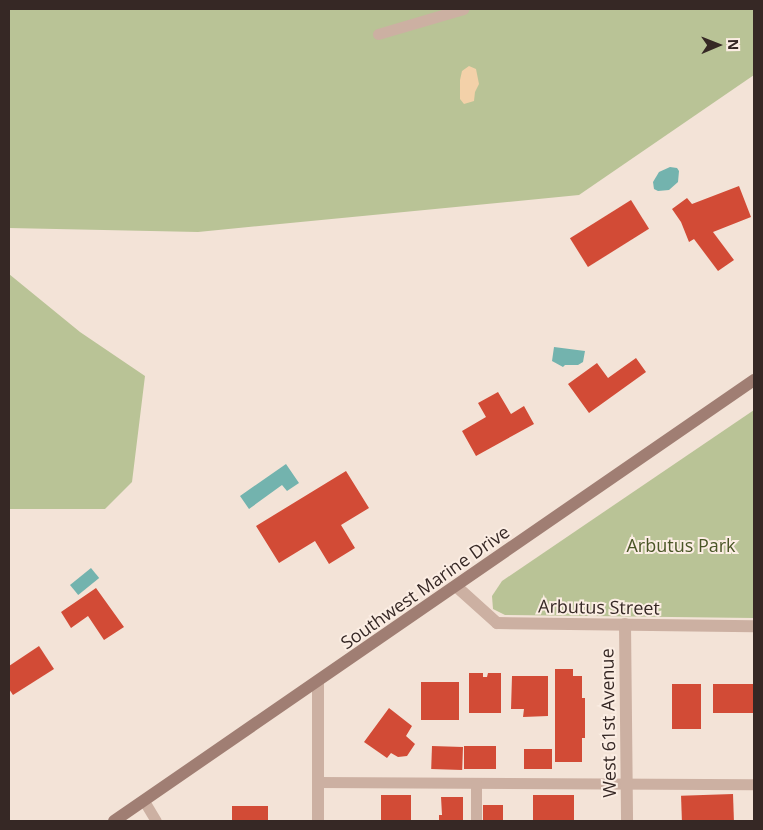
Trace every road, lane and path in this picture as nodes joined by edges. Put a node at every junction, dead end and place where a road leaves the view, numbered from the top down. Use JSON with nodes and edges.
{"nodes":[{"id":1,"x":464,"y":9,"type":"edge"},
{"id":2,"x":378,"y":34,"type":"dead end"},
{"id":3,"x":754,"y":380,"type":"edge"},
{"id":4,"x":457,"y":587,"type":"junction"},
{"id":5,"x":625,"y":624,"type":"junction"},
{"id":6,"x":754,"y":626,"type":"edge"},
{"id":7,"x":318,"y":682,"type":"junction"},
{"id":8,"x":318,"y":782,"type":"junction"},
{"id":9,"x":627,"y":783,"type":"junction"},
{"id":10,"x":476,"y":784,"type":"junction"},
{"id":11,"x":754,"y":784,"type":"edge"},
{"id":12,"x":144,"y":801,"type":"junction"},
{"id":13,"x":114,"y":821,"type":"edge"},
{"id":14,"x":156,"y":821,"type":"edge"},
{"id":15,"x":318,"y":821,"type":"edge"},
{"id":16,"x":476,"y":821,"type":"edge"},
{"id":17,"x":627,"y":821,"type":"edge"}],
"edges":[{"from":1,"to":2,"type":"lane"},
{"from":3,"to":4,"type":"main road","name":"Southwest Marine Drive"},
{"from":4,"to":5,"type":"street","name":"Arbutus Street"},
{"from":4,"to":7,"type":"main road","name":"Southwest Marine Drive"},
{"from":5,"to":6,"type":"street","name":"Arbutus Street"},
{"from":5,"to":9,"type":"street","name":"West 61st Avenue"},
{"from":7,"to":8,"type":"street"},
{"from":7,"to":12,"type":"main road","name":"Southwest Marine Drive"},
{"from":8,"to":10,"type":"lane"},
{"from":8,"to":15,"type":"street"},
{"from":9,"to":10,"type":"lane"},
{"from":9,"to":11,"type":"lane"},
{"from":9,"to":17,"type":"street","name":"West 61st Avenue"},
{"from":10,"to":16,"type":"lane"},
{"from":12,"to":13,"type":"main road","name":"Southwest Marine Drive"},
{"from":12,"to":14,"type":"lane"}]}
